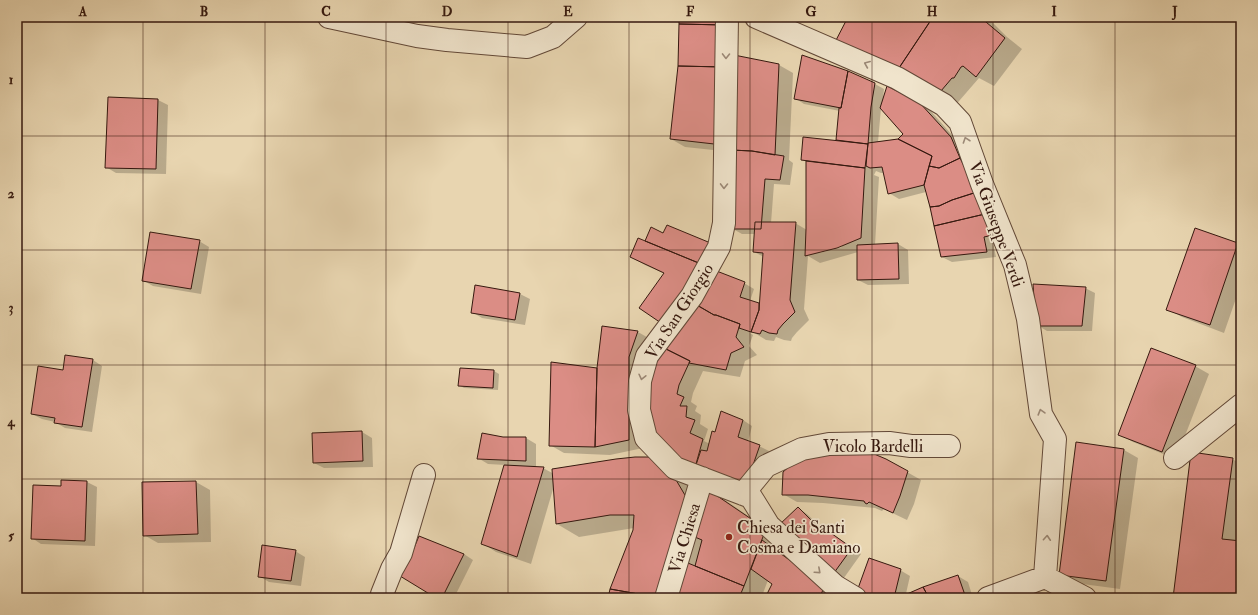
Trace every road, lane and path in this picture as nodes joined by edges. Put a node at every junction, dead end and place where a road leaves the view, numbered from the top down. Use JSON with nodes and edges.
{"nodes":[{"id":1,"x":329,"y":17,"type":"edge"},
{"id":2,"x":576,"y":17,"type":"edge"},
{"id":3,"x":727,"y":17,"type":"edge"},
{"id":4,"x":756,"y":17,"type":"edge"},
{"id":5,"x":1241,"y":405,"type":"edge"},
{"id":6,"x":949,"y":446,"type":"dead end"},
{"id":7,"x":1175,"y":458,"type":"dead end"},
{"id":8,"x":424,"y":476,"type":"dead end"},
{"id":9,"x":702,"y":478,"type":"junction"},
{"id":10,"x":743,"y":494,"type":"junction"},
{"id":11,"x":1044,"y":577,"type":"junction"},
{"id":12,"x":382,"y":598,"type":"edge"},
{"id":13,"x":666,"y":598,"type":"edge"},
{"id":14,"x":854,"y":598,"type":"edge"},
{"id":15,"x":988,"y":598,"type":"edge"},
{"id":16,"x":1084,"y":598,"type":"edge"}],
"edges":[{"from":1,"to":2,"type":"street"},
{"from":3,"to":9,"type":"street","name":"Via San Giorgio","one_way":true},
{"from":11,"to":4,"type":"street","name":"Via Giuseppe Verdi","one_way":true},
{"from":5,"to":7,"type":"street"},
{"from":6,"to":10,"type":"street","name":"Vicolo Bardelli"},
{"from":8,"to":12,"type":"street"},
{"from":9,"to":10,"type":"street","name":"Via San Giorgio"},
{"from":9,"to":13,"type":"street","name":"Via Chiesa"},
{"from":10,"to":14,"type":"street","one_way":true},
{"from":11,"to":15,"type":"street"},
{"from":11,"to":16,"type":"street"}]}
